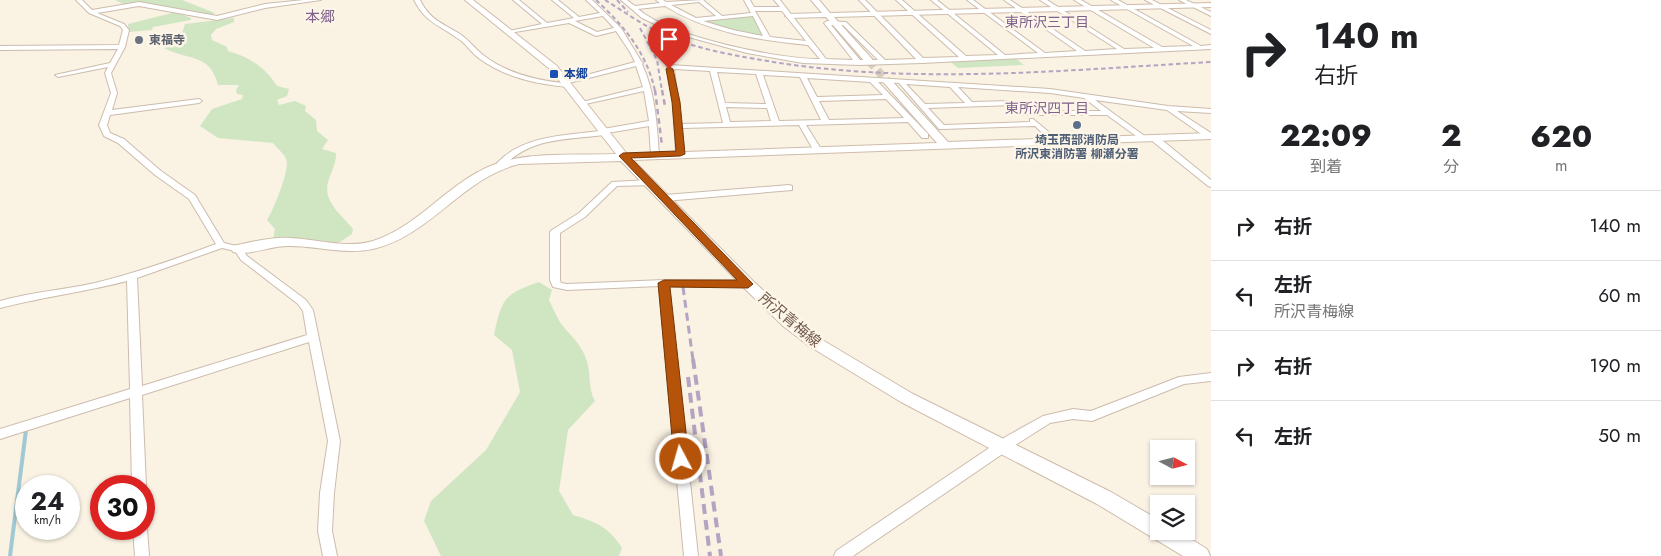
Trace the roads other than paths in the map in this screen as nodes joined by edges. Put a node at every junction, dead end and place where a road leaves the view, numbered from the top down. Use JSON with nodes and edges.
{"nodes":[{"id":1,"x":79,"y":0,"type":"edge"},
{"id":2,"x":318,"y":0,"type":"edge"},
{"id":3,"x":417,"y":0,"type":"edge"},
{"id":4,"x":469,"y":0,"type":"edge"},
{"id":5,"x":516,"y":0,"type":"edge"},
{"id":6,"x":555,"y":0,"type":"edge"},
{"id":7,"x":589,"y":0,"type":"edge"},
{"id":8,"x":624,"y":0,"type":"edge"},
{"id":9,"x":659,"y":0,"type":"edge"},
{"id":10,"x":698,"y":0,"type":"edge"},
{"id":11,"x":747,"y":0,"type":"edge"},
{"id":12,"x":777,"y":0,"type":"edge"},
{"id":13,"x":814,"y":0,"type":"edge"},
{"id":14,"x":862,"y":0,"type":"edge"},
{"id":15,"x":899,"y":0,"type":"edge"},
{"id":16,"x":934,"y":0,"type":"edge"},
{"id":17,"x":970,"y":0,"type":"edge"},
{"id":18,"x":1007,"y":0,"type":"edge"},
{"id":19,"x":1043,"y":0,"type":"edge"},
{"id":20,"x":1077,"y":0,"type":"edge"},
{"id":21,"x":1114,"y":0,"type":"edge"},
{"id":22,"x":1148,"y":0,"type":"edge"},
{"id":23,"x":1182,"y":0,"type":"edge"},
{"id":24,"x":665,"y":4,"type":"junction"},
{"id":25,"x":1211,"y":5,"type":"edge"},
{"id":26,"x":1161,"y":6,"type":"junction"},
{"id":27,"x":1194,"y":6,"type":"junction"},
{"id":28,"x":633,"y":8,"type":"junction"},
{"id":29,"x":1091,"y":8,"type":"junction"},
{"id":30,"x":1128,"y":8,"type":"junction"},
{"id":31,"x":784,"y":9,"type":"junction"},
{"id":32,"x":1057,"y":9,"type":"junction"},
{"id":33,"x":1022,"y":10,"type":"junction"},
{"id":34,"x":753,"y":11,"type":"junction"},
{"id":35,"x":985,"y":11,"type":"junction"},
{"id":36,"x":91,"y":12,"type":"junction"},
{"id":37,"x":949,"y":12,"type":"junction"},
{"id":38,"x":913,"y":13,"type":"junction"},
{"id":39,"x":605,"y":14,"type":"junction"},
{"id":40,"x":876,"y":14,"type":"junction"},
{"id":41,"x":1211,"y":14,"type":"edge"},
{"id":42,"x":828,"y":15,"type":"junction"},
{"id":43,"x":719,"y":16,"type":"junction"},
{"id":44,"x":790,"y":16,"type":"junction"},
{"id":45,"x":577,"y":18,"type":"junction"},
{"id":46,"x":568,"y":20,"type":"junction"},
{"id":47,"x":694,"y":20,"type":"junction"},
{"id":48,"x":834,"y":22,"type":"junction"},
{"id":49,"x":546,"y":25,"type":"junction"},
{"id":50,"x":619,"y":29,"type":"junction"},
{"id":51,"x":726,"y":30,"type":"junction"},
{"id":52,"x":511,"y":32,"type":"junction"},
{"id":53,"x":1211,"y":32,"type":"edge"},
{"id":54,"x":768,"y":39,"type":"junction"},
{"id":55,"x":706,"y":41,"type":"junction"},
{"id":56,"x":810,"y":43,"type":"junction"},
{"id":57,"x":122,"y":47,"type":"junction"},
{"id":58,"x":1200,"y":47,"type":"junction"},
{"id":59,"x":1211,"y":47,"type":"edge"},
{"id":60,"x":0,"y":48,"type":"edge"},
{"id":61,"x":1161,"y":49,"type":"junction"},
{"id":62,"x":1123,"y":51,"type":"junction"},
{"id":63,"x":1084,"y":53,"type":"junction"},
{"id":64,"x":1044,"y":54,"type":"junction"},
{"id":65,"x":1004,"y":56,"type":"junction"},
{"id":66,"x":964,"y":58,"type":"junction"},
{"id":67,"x":869,"y":61,"type":"tunnel mouth"},
{"id":68,"x":922,"y":61,"type":"junction"},
{"id":69,"x":825,"y":62,"type":"junction"},
{"id":70,"x":883,"y":62,"type":"junction"},
{"id":71,"x":640,"y":63,"type":"junction"},
{"id":72,"x":859,"y":63,"type":"junction"},
{"id":73,"x":110,"y":65,"type":"junction"},
{"id":74,"x":713,"y":70,"type":"junction"},
{"id":75,"x":759,"y":74,"type":"junction"},
{"id":76,"x":58,"y":75,"type":"dead end"},
{"id":77,"x":803,"y":76,"type":"junction"},
{"id":78,"x":872,"y":80,"type":"junction"},
{"id":79,"x":900,"y":81,"type":"junction"},
{"id":80,"x":888,"y":82,"type":"tunnel mouth"},
{"id":81,"x":567,"y":83,"type":"junction"},
{"id":82,"x":951,"y":84,"type":"junction"},
{"id":83,"x":994,"y":87,"type":"junction"},
{"id":84,"x":648,"y":88,"type":"junction"},
{"id":85,"x":1085,"y":95,"type":"junction"},
{"id":86,"x":889,"y":97,"type":"junction"},
{"id":87,"x":815,"y":98,"type":"junction"},
{"id":88,"x":199,"y":101,"type":"dead end"},
{"id":89,"x":581,"y":103,"type":"junction"},
{"id":90,"x":1013,"y":103,"type":"junction"},
{"id":91,"x":971,"y":104,"type":"junction"},
{"id":92,"x":722,"y":106,"type":"junction"},
{"id":93,"x":770,"y":106,"type":"junction"},
{"id":94,"x":923,"y":106,"type":"junction"},
{"id":95,"x":1168,"y":108,"type":"junction"},
{"id":96,"x":1211,"y":111,"type":"edge"},
{"id":97,"x":107,"y":113,"type":"junction"},
{"id":98,"x":1024,"y":113,"type":"junction"},
{"id":99,"x":1108,"y":113,"type":"junction"},
{"id":100,"x":910,"y":120,"type":"junction"},
{"id":101,"x":826,"y":122,"type":"junction"},
{"id":102,"x":653,"y":123,"type":"junction"},
{"id":103,"x":801,"y":123,"type":"junction"},
{"id":104,"x":776,"y":124,"type":"junction"},
{"id":105,"x":1036,"y":124,"type":"junction"},
{"id":106,"x":727,"y":125,"type":"junction"},
{"id":107,"x":678,"y":126,"type":"junction"},
{"id":108,"x":942,"y":127,"type":"junction"},
{"id":109,"x":604,"y":132,"type":"junction"},
{"id":110,"x":1209,"y":134,"type":"edge"},
{"id":111,"x":925,"y":136,"type":"dead end"},
{"id":112,"x":1149,"y":138,"type":"junction"},
{"id":113,"x":947,"y":140,"type":"junction"},
{"id":114,"x":1057,"y":142,"type":"junction"},
{"id":115,"x":817,"y":149,"type":"junction"},
{"id":116,"x":680,"y":154,"type":"junction"},
{"id":117,"x":655,"y":155,"type":"junction"},
{"id":118,"x":623,"y":156,"type":"junction"},
{"id":119,"x":500,"y":165,"type":"junction"},
{"id":120,"x":650,"y":183,"type":"junction"},
{"id":121,"x":1211,"y":184,"type":"edge"},
{"id":122,"x":789,"y":188,"type":"dead end"},
{"id":123,"x":665,"y":198,"type":"junction"},
{"id":124,"x":222,"y":245,"type":"junction"},
{"id":125,"x":238,"y":249,"type":"junction"},
{"id":126,"x":132,"y":275,"type":"junction"},
{"id":127,"x":664,"y":283,"type":"junction"},
{"id":128,"x":748,"y":284,"type":"junction"},
{"id":129,"x":0,"y":305,"type":"edge"},
{"id":130,"x":313,"y":337,"type":"junction"},
{"id":131,"x":1211,"y":377,"type":"edge"},
{"id":132,"x":135,"y":391,"type":"junction"},
{"id":133,"x":0,"y":434,"type":"edge"},
{"id":134,"x":1003,"y":447,"type":"junction"},
{"id":135,"x":139,"y":475,"type":"edge"},
{"id":136,"x":1150,"y":524,"type":"edge"},
{"id":137,"x":141,"y":540,"type":"edge"},
{"id":138,"x":1175,"y":540,"type":"edge"},
{"id":139,"x":142,"y":556,"type":"edge"},
{"id":140,"x":330,"y":556,"type":"edge"},
{"id":141,"x":691,"y":556,"type":"edge"},
{"id":142,"x":841,"y":556,"type":"edge"},
{"id":143,"x":1200,"y":556,"type":"edge"}],
"edges":[{"from":1,"to":36,"type":"street"},
{"from":2,"to":36,"type":"street"},
{"from":3,"to":81,"type":"street"},
{"from":4,"to":52,"type":"street","name":"所沢青梅線"},
{"from":5,"to":49,"type":"street"},
{"from":6,"to":45,"type":"street"},
{"from":7,"to":39,"type":"street"},
{"from":8,"to":28,"type":"street"},
{"from":9,"to":24,"type":"street"},
{"from":10,"to":24,"type":"street"},
{"from":10,"to":43,"type":"street"},
{"from":11,"to":34,"type":"street"},
{"from":12,"to":31,"type":"street"},
{"from":13,"to":42,"type":"street"},
{"from":14,"to":40,"type":"street"},
{"from":15,"to":38,"type":"street"},
{"from":16,"to":37,"type":"street"},
{"from":17,"to":35,"type":"street"},
{"from":18,"to":33,"type":"street"},
{"from":19,"to":32,"type":"street"},
{"from":20,"to":29,"type":"street"},
{"from":21,"to":30,"type":"street"},
{"from":22,"to":26,"type":"street"},
{"from":23,"to":27,"type":"street"},
{"from":24,"to":28,"type":"street"},
{"from":24,"to":47,"type":"street"},
{"from":25,"to":27,"type":"street"},
{"from":26,"to":27,"type":"street"},
{"from":26,"to":30,"type":"street"},
{"from":26,"to":53,"type":"street"},
{"from":27,"to":41,"type":"street"},
{"from":28,"to":55,"type":"street"},
{"from":29,"to":30,"type":"street"},
{"from":29,"to":32,"type":"street"},
{"from":29,"to":61,"type":"street"},
{"from":30,"to":58,"type":"street"},
{"from":31,"to":34,"type":"street"},
{"from":31,"to":44,"type":"street"},
{"from":32,"to":33,"type":"street"},
{"from":32,"to":62,"type":"street"},
{"from":33,"to":35,"type":"street"},
{"from":33,"to":63,"type":"street"},
{"from":34,"to":43,"type":"street"},
{"from":34,"to":54,"type":"street"},
{"from":35,"to":37,"type":"street"},
{"from":35,"to":64,"type":"street"},
{"from":36,"to":57,"type":"street"},
{"from":37,"to":38,"type":"street"},
{"from":37,"to":65,"type":"street"},
{"from":38,"to":40,"type":"street"},
{"from":38,"to":66,"type":"street"},
{"from":39,"to":45,"type":"street"},
{"from":39,"to":50,"type":"street"},
{"from":40,"to":42,"type":"street"},
{"from":40,"to":68,"type":"street"},
{"from":42,"to":44,"type":"street"},
{"from":42,"to":48,"type":"street"},
{"from":43,"to":47,"type":"street"},
{"from":44,"to":56,"type":"street"},
{"from":45,"to":46,"type":"street"},
{"from":46,"to":49,"type":"street"},
{"from":46,"to":50,"type":"street"},
{"from":47,"to":51,"type":"street"},
{"from":48,"to":67,"type":"street"},
{"from":48,"to":70,"type":"street"},
{"from":48,"to":72,"type":"street"},
{"from":49,"to":52,"type":"street"},
{"from":50,"to":71,"type":"street"},
{"from":51,"to":54,"type":"street"},
{"from":51,"to":55,"type":"street"},
{"from":52,"to":81,"type":"street","name":"所沢青梅線"},
{"from":54,"to":56,"type":"street"},
{"from":55,"to":69,"type":"street"},
{"from":56,"to":69,"type":"street"},
{"from":57,"to":60,"type":"street"},
{"from":57,"to":73,"type":"street"},
{"from":58,"to":59,"type":"street"},
{"from":58,"to":61,"type":"street"},
{"from":61,"to":62,"type":"street"},
{"from":62,"to":63,"type":"street"},
{"from":63,"to":64,"type":"street"},
{"from":64,"to":65,"type":"street"},
{"from":65,"to":66,"type":"street"},
{"from":66,"to":68,"type":"street"},
{"from":68,"to":70,"type":"street"},
{"from":69,"to":72,"type":"street"},
{"from":70,"to":72,"type":"street"},
{"from":71,"to":81,"type":"street"},
{"from":71,"to":84,"type":"street"},
{"from":73,"to":76,"type":"street"},
{"from":73,"to":97,"type":"street"},
{"from":74,"to":75,"type":"street"},
{"from":74,"to":92,"type":"street"},
{"from":74,"to":107,"type":"street"},
{"from":75,"to":77,"type":"street"},
{"from":75,"to":93,"type":"street"},
{"from":77,"to":78,"type":"street"},
{"from":77,"to":87,"type":"street"},
{"from":78,"to":79,"type":"street"},
{"from":78,"to":86,"type":"street"},
{"from":79,"to":82,"type":"street"},
{"from":79,"to":94,"type":"street"},
{"from":80,"to":113,"type":"street"},
{"from":81,"to":89,"type":"street","name":"所沢青梅線"},
{"from":82,"to":83,"type":"street"},
{"from":82,"to":91,"type":"street"},
{"from":83,"to":85,"type":"street"},
{"from":83,"to":90,"type":"street"},
{"from":84,"to":89,"type":"street"},
{"from":84,"to":102,"type":"street"},
{"from":85,"to":95,"type":"street"},
{"from":85,"to":99,"type":"street"},
{"from":86,"to":87,"type":"street"},
{"from":86,"to":100,"type":"street"},
{"from":87,"to":101,"type":"street"},
{"from":88,"to":97,"type":"street"},
{"from":89,"to":109,"type":"street","name":"所沢青梅線"},
{"from":90,"to":91,"type":"street"},
{"from":90,"to":98,"type":"street"},
{"from":91,"to":94,"type":"street"},
{"from":92,"to":93,"type":"street"},
{"from":92,"to":106,"type":"street"},
{"from":93,"to":104,"type":"street"},
{"from":94,"to":108,"type":"street"},
{"from":95,"to":96,"type":"street"},
{"from":95,"to":110,"type":"street"},
{"from":97,"to":124,"type":"street"},
{"from":98,"to":99,"type":"street"},
{"from":98,"to":105,"type":"street"},
{"from":99,"to":112,"type":"street"},
{"from":100,"to":101,"type":"street"},
{"from":100,"to":111,"type":"street"},
{"from":101,"to":103,"type":"street"},
{"from":102,"to":109,"type":"street"},
{"from":102,"to":117,"type":"street"},
{"from":103,"to":104,"type":"street"},
{"from":103,"to":115,"type":"street"},
{"from":104,"to":106,"type":"street"},
{"from":105,"to":108,"type":"street"},
{"from":105,"to":114,"type":"street"},
{"from":106,"to":107,"type":"street"},
{"from":107,"to":116,"type":"street"},
{"from":108,"to":113,"type":"street"},
{"from":109,"to":118,"type":"street","name":"所沢青梅線"},
{"from":109,"to":119,"type":"street"},
{"from":110,"to":112,"type":"street"},
{"from":112,"to":114,"type":"street"},
{"from":112,"to":121,"type":"street"},
{"from":113,"to":114,"type":"street"},
{"from":113,"to":115,"type":"street"},
{"from":115,"to":116,"type":"street"},
{"from":116,"to":117,"type":"street"},
{"from":117,"to":118,"type":"street"},
{"from":118,"to":119,"type":"street"},
{"from":118,"to":120,"type":"street","name":"所沢青梅線"},
{"from":119,"to":125,"type":"street"},
{"from":120,"to":123,"type":"street","name":"所沢青梅線"},
{"from":120,"to":127,"type":"street"},
{"from":122,"to":123,"type":"street"},
{"from":123,"to":128,"type":"street","name":"所沢青梅線"},
{"from":124,"to":125,"type":"street"},
{"from":124,"to":126,"type":"street"},
{"from":125,"to":130,"type":"street"},
{"from":126,"to":129,"type":"street"},
{"from":126,"to":132,"type":"street"},
{"from":127,"to":128,"type":"street"},
{"from":127,"to":141,"type":"street"},
{"from":128,"to":134,"type":"street","name":"所沢青梅線"},
{"from":130,"to":132,"type":"street"},
{"from":130,"to":140,"type":"street"},
{"from":131,"to":134,"type":"street"},
{"from":132,"to":133,"type":"street"},
{"from":132,"to":135,"type":"street"},
{"from":134,"to":136,"type":"street","name":"所沢青梅線"},
{"from":134,"to":142,"type":"street"},
{"from":137,"to":139,"type":"street"},
{"from":138,"to":143,"type":"street","name":"所沢青梅線"}]}
